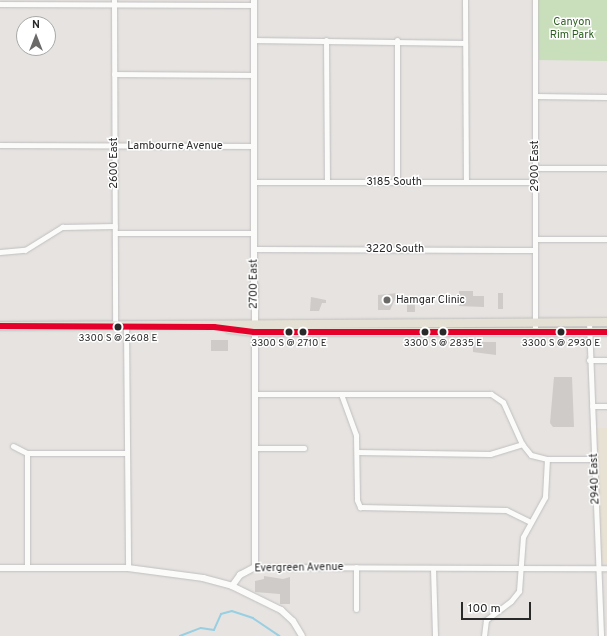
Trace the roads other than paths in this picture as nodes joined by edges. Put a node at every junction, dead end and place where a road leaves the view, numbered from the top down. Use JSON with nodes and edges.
{"nodes":[{"id":1,"x":465,"y":0,"type":"edge"},
{"id":2,"x":535,"y":0,"type":"edge"},
{"id":3,"x":8,"y":2,"type":"edge"},
{"id":4,"x":114,"y":2,"type":"edge"},
{"id":5,"x":183,"y":2,"type":"edge"},
{"id":6,"x":254,"y":3,"type":"edge"},
{"id":7,"x":0,"y":4,"type":"edge"},
{"id":8,"x":254,"y":40,"type":"junction"},
{"id":9,"x":326,"y":40,"type":"junction"},
{"id":10,"x":397,"y":40,"type":"junction"},
{"id":11,"x":466,"y":43,"type":"junction"},
{"id":12,"x":114,"y":74,"type":"junction"},
{"id":13,"x":254,"y":75,"type":"junction"},
{"id":14,"x":535,"y":96,"type":"junction"},
{"id":15,"x":607,"y":97,"type":"edge"},
{"id":16,"x":0,"y":145,"type":"edge"},
{"id":17,"x":114,"y":146,"type":"junction"},
{"id":18,"x":254,"y":146,"type":"junction"},
{"id":19,"x":535,"y":168,"type":"junction"},
{"id":20,"x":607,"y":168,"type":"edge"},
{"id":21,"x":254,"y":182,"type":"junction"},
{"id":22,"x":326,"y":182,"type":"junction"},
{"id":23,"x":397,"y":182,"type":"junction"},
{"id":24,"x":466,"y":182,"type":"junction"},
{"id":25,"x":535,"y":182,"type":"junction"},
{"id":26,"x":115,"y":226,"type":"junction"},
{"id":27,"x":115,"y":233,"type":"junction"},
{"id":28,"x":254,"y":233,"type":"junction"},
{"id":29,"x":535,"y":239,"type":"junction"},
{"id":30,"x":607,"y":239,"type":"edge"},
{"id":31,"x":254,"y":249,"type":"junction"},
{"id":32,"x":535,"y":250,"type":"junction"},
{"id":33,"x":0,"y":252,"type":"edge"},
{"id":34,"x":535,"y":322,"type":"junction"},
{"id":35,"x":589,"y":322,"type":"junction"},
{"id":36,"x":607,"y":322,"type":"edge"},
{"id":37,"x":254,"y":323,"type":"junction"},
{"id":38,"x":0,"y":326,"type":"edge"},
{"id":39,"x":115,"y":327,"type":"junction"},
{"id":40,"x":126,"y":327,"type":"junction"},
{"id":41,"x":214,"y":327,"type":"junction"},
{"id":42,"x":254,"y":332,"type":"junction"},
{"id":43,"x":535,"y":332,"type":"junction"},
{"id":44,"x":589,"y":332,"type":"junction"},
{"id":45,"x":607,"y":332,"type":"edge"},
{"id":46,"x":589,"y":360,"type":"junction"},
{"id":47,"x":607,"y":360,"type":"edge"},
{"id":48,"x":255,"y":394,"type":"junction"},
{"id":49,"x":341,"y":394,"type":"junction"},
{"id":50,"x":592,"y":406,"type":"junction"},
{"id":51,"x":607,"y":406,"type":"edge"},
{"id":52,"x":522,"y":444,"type":"junction"},
{"id":53,"x":13,"y":446,"type":"dead end"},
{"id":54,"x":255,"y":448,"type":"junction"},
{"id":55,"x":304,"y":448,"type":"dead end"},
{"id":56,"x":356,"y":452,"type":"junction"},
{"id":57,"x":26,"y":453,"type":"junction"},
{"id":58,"x":126,"y":453,"type":"junction"},
{"id":59,"x":547,"y":459,"type":"junction"},
{"id":60,"x":594,"y":459,"type":"junction"},
{"id":61,"x":529,"y":521,"type":"junction"},
{"id":62,"x":255,"y":567,"type":"junction"},
{"id":63,"x":356,"y":567,"type":"junction"},
{"id":64,"x":0,"y":568,"type":"edge"},
{"id":65,"x":27,"y":568,"type":"junction"},
{"id":66,"x":128,"y":568,"type":"junction"},
{"id":67,"x":433,"y":568,"type":"junction"},
{"id":68,"x":522,"y":568,"type":"junction"},
{"id":69,"x":598,"y":568,"type":"junction"},
{"id":70,"x":607,"y":568,"type":"edge"},
{"id":71,"x":232,"y":586,"type":"junction"},
{"id":72,"x":356,"y":609,"type":"dead end"},
{"id":73,"x":302,"y":636,"type":"edge"},
{"id":74,"x":435,"y":636,"type":"edge"},
{"id":75,"x":484,"y":636,"type":"edge"},
{"id":76,"x":601,"y":636,"type":"edge"}],
"edges":[{"from":1,"to":11,"type":"street"},
{"from":2,"to":14,"type":"street","name":"2900 East"},
{"from":3,"to":4,"type":"street"},
{"from":3,"to":7,"type":"street"},
{"from":4,"to":5,"type":"street"},
{"from":4,"to":12,"type":"street","name":"2600 East"},
{"from":5,"to":6,"type":"street"},
{"from":6,"to":8,"type":"street","name":"2700 East"},
{"from":8,"to":9,"type":"street"},
{"from":8,"to":13,"type":"street","name":"2700 East"},
{"from":9,"to":10,"type":"street"},
{"from":9,"to":22,"type":"street"},
{"from":10,"to":11,"type":"street"},
{"from":10,"to":23,"type":"street"},
{"from":11,"to":24,"type":"street"},
{"from":12,"to":13,"type":"street"},
{"from":12,"to":17,"type":"street","name":"2600 East"},
{"from":13,"to":18,"type":"street","name":"2700 East"},
{"from":14,"to":15,"type":"street"},
{"from":14,"to":19,"type":"street","name":"2900 East"},
{"from":16,"to":17,"type":"street","name":"Lambourne Avenue"},
{"from":17,"to":18,"type":"street","name":"Lambourne Avenue"},
{"from":17,"to":26,"type":"street","name":"2600 East"},
{"from":18,"to":21,"type":"street","name":"2700 East"},
{"from":19,"to":20,"type":"street"},
{"from":19,"to":25,"type":"street","name":"2900 East"},
{"from":21,"to":22,"type":"street","name":"3185 South"},
{"from":21,"to":28,"type":"street","name":"2700 East"},
{"from":22,"to":23,"type":"street","name":"3185 South"},
{"from":23,"to":24,"type":"street","name":"3185 South"},
{"from":24,"to":25,"type":"street","name":"3185 South"},
{"from":25,"to":29,"type":"street","name":"2900 East"},
{"from":26,"to":27,"type":"street","name":"2600 East"},
{"from":26,"to":33,"type":"street"},
{"from":27,"to":28,"type":"street"},
{"from":27,"to":39,"type":"street","name":"2600 East"},
{"from":28,"to":31,"type":"street","name":"2700 East"},
{"from":29,"to":30,"type":"street"},
{"from":29,"to":32,"type":"street","name":"2900 East"},
{"from":31,"to":32,"type":"street","name":"3220 South"},
{"from":31,"to":37,"type":"street","name":"2700 East"},
{"from":32,"to":34,"type":"street","name":"2900 East"},
{"from":34,"to":35,"type":"main road"},
{"from":34,"to":37,"type":"main road"},
{"from":34,"to":43,"type":"street","name":"2900 East"},
{"from":35,"to":36,"type":"main road"},
{"from":35,"to":44,"type":"street","name":"2940 East"},
{"from":37,"to":41,"type":"main road"},
{"from":37,"to":42,"type":"street","name":"2700 East"},
{"from":38,"to":39,"type":"main road"},
{"from":39,"to":40,"type":"main road"},
{"from":40,"to":41,"type":"main road"},
{"from":40,"to":58,"type":"street"},
{"from":41,"to":42,"type":"main road"},
{"from":42,"to":43,"type":"main road"},
{"from":42,"to":48,"type":"street","name":"2700 East"},
{"from":43,"to":44,"type":"main road"},
{"from":44,"to":45,"type":"main road"},
{"from":44,"to":46,"type":"street","name":"2940 East"},
{"from":46,"to":47,"type":"street"},
{"from":46,"to":50,"type":"street","name":"2940 East"},
{"from":48,"to":49,"type":"street"},
{"from":48,"to":54,"type":"street","name":"2700 East"},
{"from":49,"to":52,"type":"street"},
{"from":49,"to":56,"type":"street"},
{"from":50,"to":51,"type":"street"},
{"from":50,"to":60,"type":"street","name":"2940 East"},
{"from":52,"to":56,"type":"street"},
{"from":52,"to":59,"type":"street"},
{"from":53,"to":57,"type":"street"},
{"from":54,"to":55,"type":"street"},
{"from":54,"to":62,"type":"street","name":"2700 East"},
{"from":56,"to":61,"type":"street"},
{"from":57,"to":58,"type":"street"},
{"from":57,"to":65,"type":"street"},
{"from":58,"to":66,"type":"street"},
{"from":59,"to":60,"type":"street"},
{"from":59,"to":61,"type":"street"},
{"from":60,"to":69,"type":"street","name":"2940 East"},
{"from":61,"to":68,"type":"street"},
{"from":62,"to":63,"type":"street","name":"Evergreen Avenue"},
{"from":62,"to":71,"type":"street","name":"Evergreen Avenue"},
{"from":63,"to":67,"type":"street","name":"Evergreen Avenue"},
{"from":63,"to":72,"type":"street"},
{"from":64,"to":65,"type":"street"},
{"from":65,"to":66,"type":"street"},
{"from":66,"to":71,"type":"street"},
{"from":67,"to":68,"type":"street","name":"Evergreen Avenue"},
{"from":67,"to":74,"type":"street"},
{"from":68,"to":69,"type":"street","name":"Evergreen Avenue"},
{"from":68,"to":75,"type":"street"},
{"from":69,"to":70,"type":"street","name":"Evergreen Avenue"},
{"from":69,"to":76,"type":"street","name":"2940 East"},
{"from":71,"to":73,"type":"street"}]}
